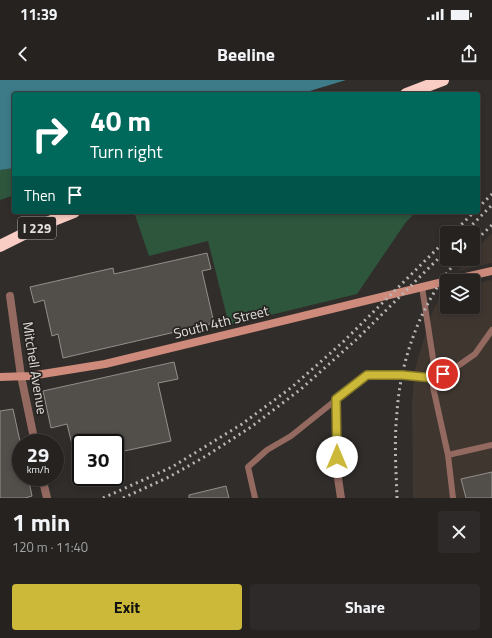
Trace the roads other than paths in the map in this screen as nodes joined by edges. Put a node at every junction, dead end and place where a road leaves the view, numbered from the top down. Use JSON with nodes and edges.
{"nodes":[{"id":1,"x":444,"y":80,"type":"edge"},
{"id":2,"x":412,"y":92,"type":"edge"},
{"id":3,"x":69,"y":214,"type":"edge"},
{"id":4,"x":0,"y":246,"type":"edge"},
{"id":5,"x":492,"y":271,"type":"edge"},
{"id":6,"x":478,"y":274,"type":"edge"},
{"id":7,"x":440,"y":283,"type":"edge"},
{"id":8,"x":422,"y":287,"type":"junction"},
{"id":9,"x":10,"y":296,"type":"dead end"},
{"id":10,"x":492,"y":330,"type":"edge"},
{"id":11,"x":21,"y":376,"type":"junction"},
{"id":12,"x":0,"y":378,"type":"edge"},
{"id":13,"x":433,"y":378,"type":"junction"},
{"id":14,"x":336,"y":399,"type":"junction"},
{"id":15,"x":33,"y":434,"type":"edge"},
{"id":16,"x":492,"y":445,"type":"edge"},
{"id":17,"x":448,"y":456,"type":"junction"},
{"id":18,"x":44,"y":486,"type":"edge"},
{"id":19,"x":47,"y":498,"type":"edge"},
{"id":20,"x":255,"y":498,"type":"edge"},
{"id":21,"x":341,"y":498,"type":"edge"},
{"id":22,"x":453,"y":498,"type":"edge"}],
"edges":[{"from":1,"to":2,"type":"highway"},
{"from":3,"to":4,"type":"highway","number":"I 229","bridge":true},
{"from":5,"to":6,"type":"main road","name":"South 4th Street"},
{"from":7,"to":8,"type":"main road","name":"South 4th Street"},
{"from":8,"to":11,"type":"main road","name":"South 4th Street"},
{"from":8,"to":13,"type":"lane"},
{"from":9,"to":11,"type":"street","name":"Mitchell Avenue"},
{"from":10,"to":13,"type":"lane"},
{"from":11,"to":12,"type":"main road","name":"South 4th Street"},
{"from":11,"to":15,"type":"street","name":"Mitchell Avenue"},
{"from":13,"to":14,"type":"lane"},
{"from":13,"to":17,"type":"lane"},
{"from":14,"to":20,"type":"lane"},
{"from":14,"to":21,"type":"street"},
{"from":16,"to":17,"type":"lane"},
{"from":17,"to":22,"type":"lane"},
{"from":18,"to":19,"type":"street"}]}
